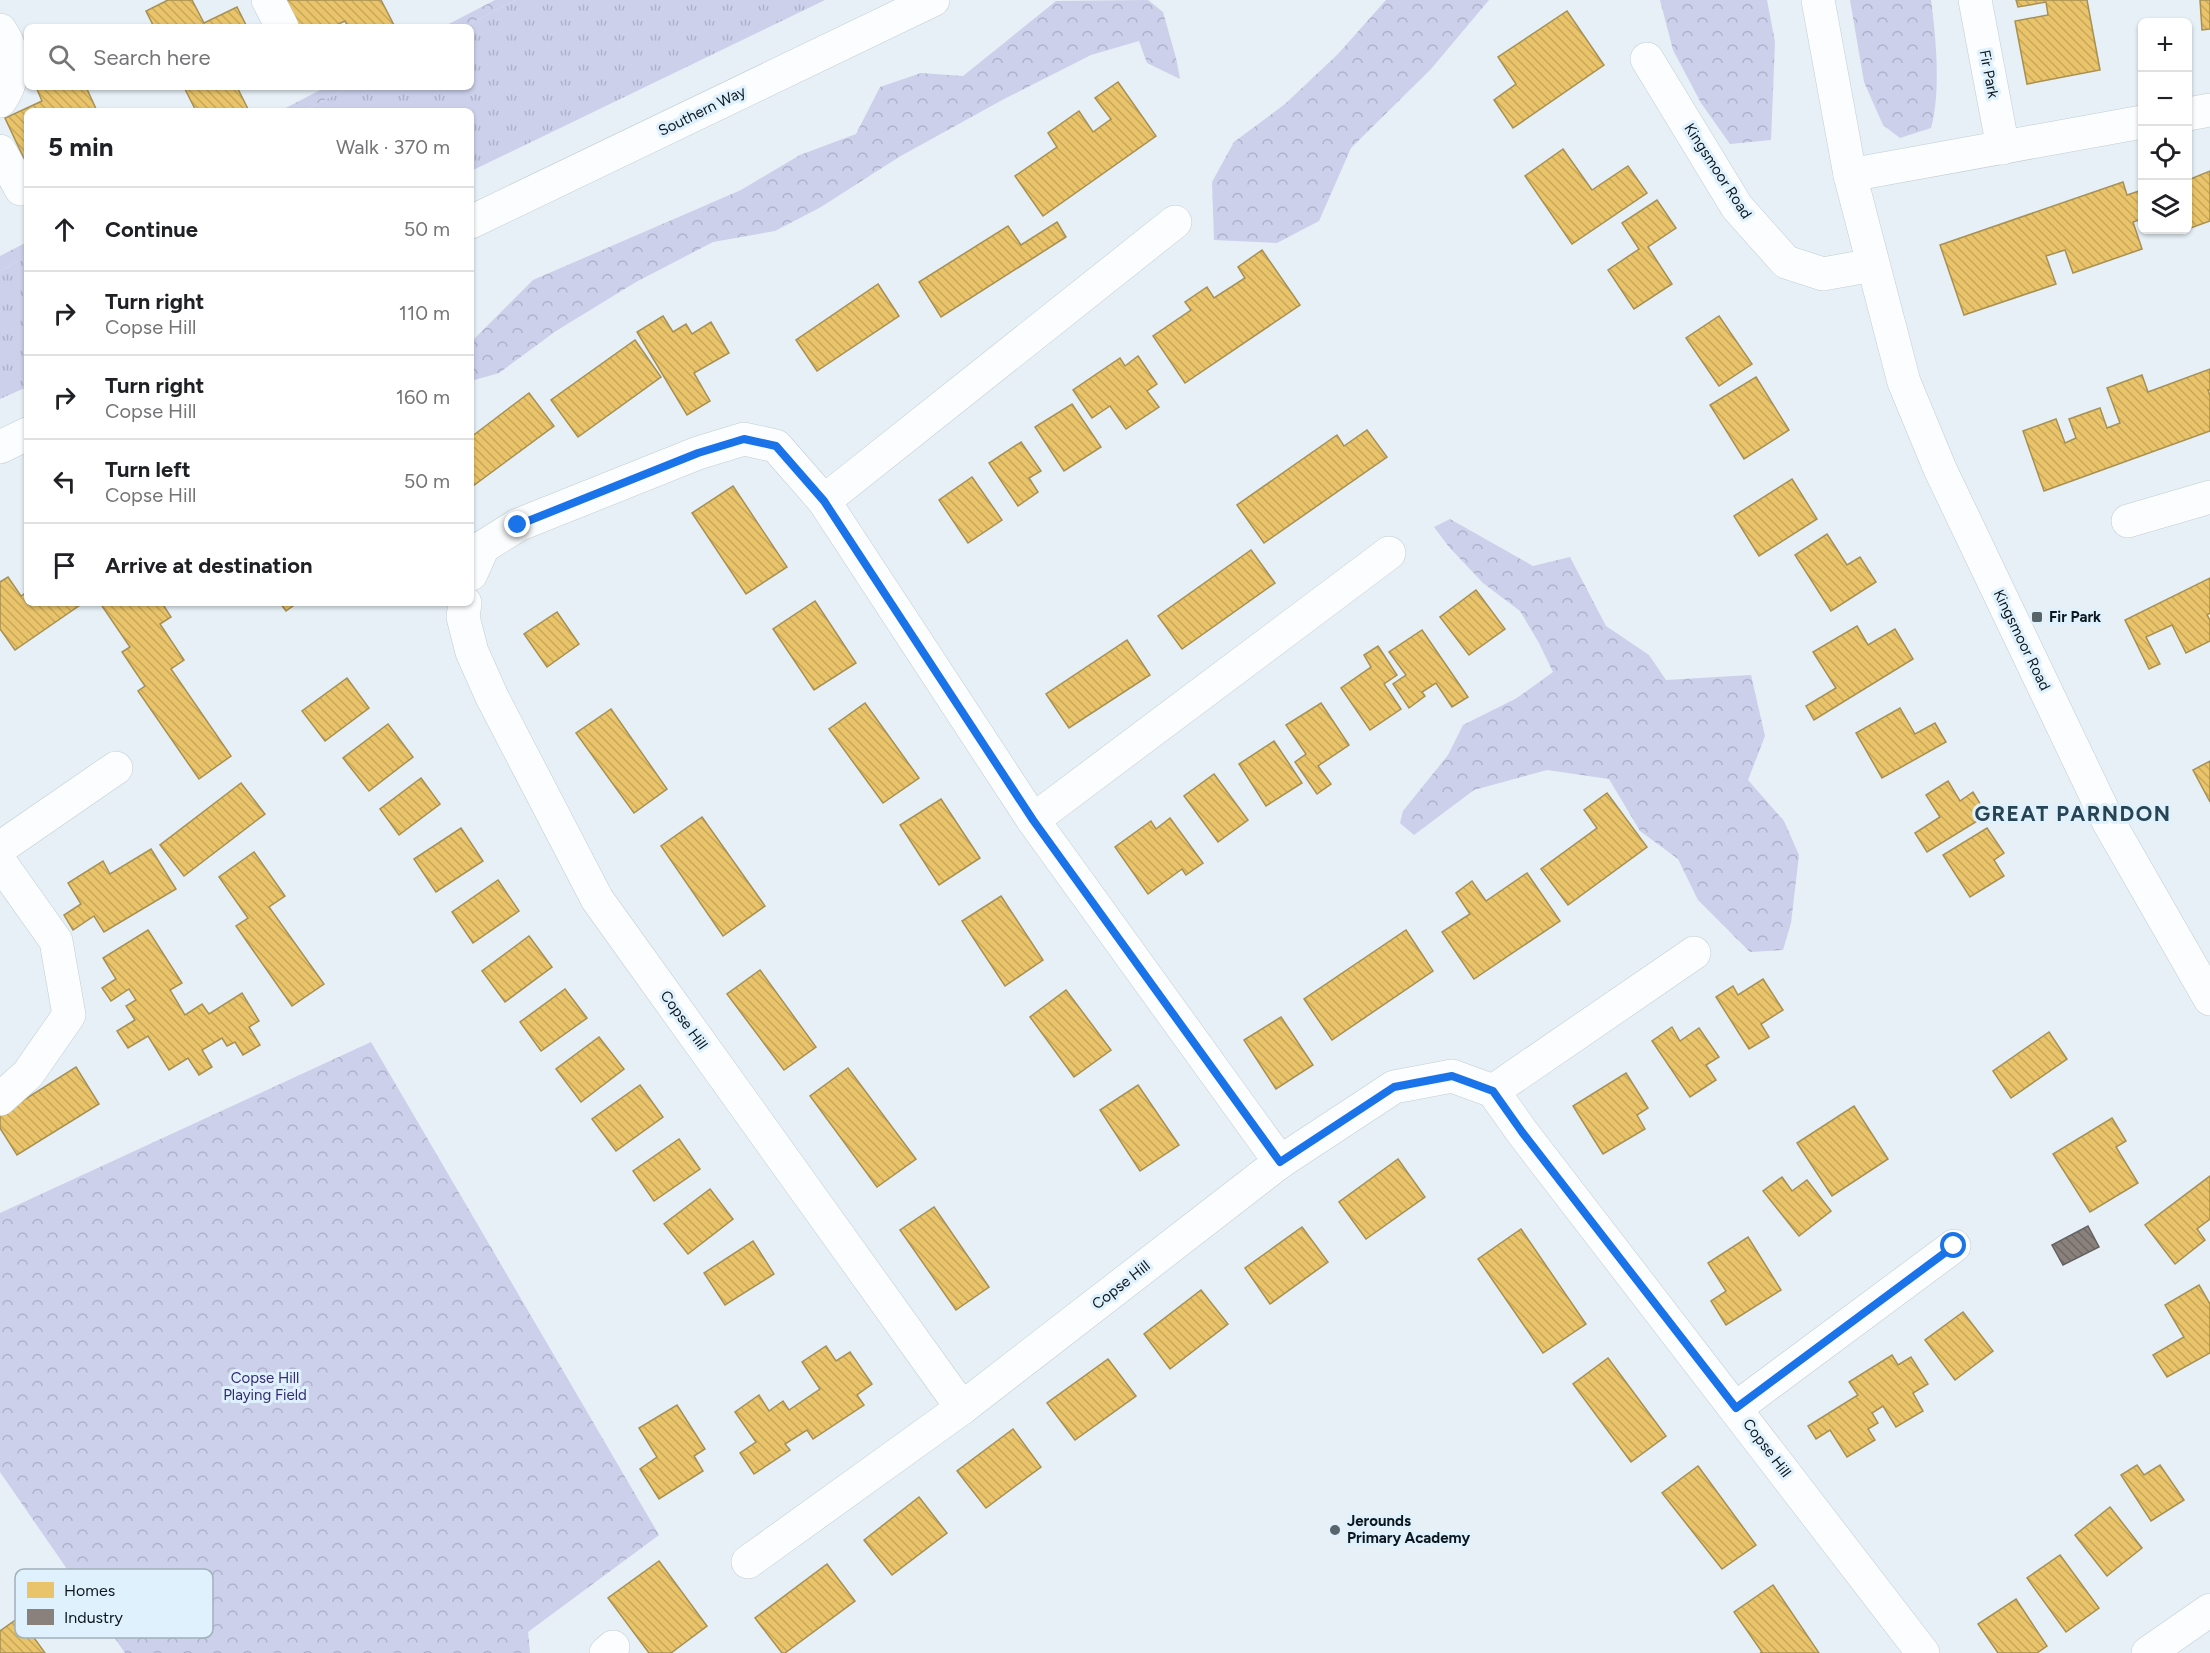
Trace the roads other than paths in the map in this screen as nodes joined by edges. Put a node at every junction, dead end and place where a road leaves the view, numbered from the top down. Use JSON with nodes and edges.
{"nodes":[{"id":1,"x":268,"y":0,"type":"edge"},
{"id":2,"x":933,"y":0,"type":"edge"},
{"id":3,"x":1818,"y":0,"type":"edge"},
{"id":4,"x":1975,"y":0,"type":"edge"},
{"id":5,"x":280,"y":24,"type":"edge"},
{"id":6,"x":0,"y":30,"type":"edge"},
{"id":7,"x":1647,"y":59,"type":"dead end"},
{"id":8,"x":0,"y":101,"type":"edge"},
{"id":9,"x":2210,"y":110,"type":"edge"},
{"id":10,"x":2192,"y":113,"type":"edge"},
{"id":11,"x":2138,"y":123,"type":"edge"},
{"id":12,"x":2003,"y":148,"type":"junction"},
{"id":13,"x":0,"y":150,"type":"edge"},
{"id":14,"x":1850,"y":175,"type":"junction"},
{"id":15,"x":21,"y":189,"type":"dead end"},
{"id":16,"x":474,"y":221,"type":"edge"},
{"id":17,"x":1175,"y":222,"type":"dead end"},
{"id":18,"x":1873,"y":265,"type":"junction"},
{"id":19,"x":24,"y":435,"type":"edge"},
{"id":20,"x":0,"y":447,"type":"edge"},
{"id":21,"x":2210,"y":497,"type":"edge"},
{"id":22,"x":824,"y":501,"type":"junction"},
{"id":23,"x":2128,"y":521,"type":"dead end"},
{"id":24,"x":1389,"y":553,"type":"dead end"},
{"id":25,"x":474,"y":567,"type":"edge"},
{"id":26,"x":465,"y":606,"type":"edge"},
{"id":27,"x":116,"y":768,"type":"dead end"},
{"id":28,"x":1033,"y":820,"type":"junction"},
{"id":29,"x":0,"y":848,"type":"edge"},
{"id":30,"x":0,"y":862,"type":"edge"},
{"id":31,"x":1694,"y":953,"type":"dead end"},
{"id":32,"x":2210,"y":999,"type":"edge"},
{"id":33,"x":1493,"y":1091,"type":"junction"},
{"id":34,"x":0,"y":1099,"type":"edge"},
{"id":35,"x":1280,"y":1162,"type":"junction"},
{"id":36,"x":1954,"y":1246,"type":"dead end"},
{"id":37,"x":962,"y":1408,"type":"junction"},
{"id":38,"x":1736,"y":1408,"type":"junction"},
{"id":39,"x":748,"y":1562,"type":"dead end"},
{"id":40,"x":2210,"y":1610,"type":"edge"},
{"id":41,"x":1923,"y":1653,"type":"edge"},
{"id":42,"x":2148,"y":1653,"type":"edge"}],
"edges":[{"from":1,"to":5,"type":"street"},
{"from":2,"to":16,"type":"street","name":"Southern Way"},
{"from":3,"to":14,"type":"street","name":"Kingsmoor Road"},
{"from":4,"to":12,"type":"street","name":"Fir Park"},
{"from":6,"to":8,"type":"street"},
{"from":7,"to":18,"type":"street","name":"Kingsmoor Road"},
{"from":9,"to":10,"type":"street"},
{"from":11,"to":12,"type":"street"},
{"from":12,"to":14,"type":"street"},
{"from":13,"to":15,"type":"street"},
{"from":14,"to":18,"type":"street","name":"Kingsmoor Road"},
{"from":17,"to":22,"type":"street"},
{"from":18,"to":32,"type":"street","name":"Kingsmoor Road"},
{"from":19,"to":20,"type":"street"},
{"from":21,"to":23,"type":"street"},
{"from":22,"to":25,"type":"street"},
{"from":22,"to":28,"type":"street"},
{"from":24,"to":28,"type":"street"},
{"from":26,"to":37,"type":"street","name":"Copse Hill"},
{"from":27,"to":29,"type":"street"},
{"from":28,"to":35,"type":"street"},
{"from":30,"to":34,"type":"street"},
{"from":31,"to":33,"type":"street"},
{"from":33,"to":35,"type":"street","name":"Copse Hill"},
{"from":33,"to":38,"type":"street","name":"Copse Hill"},
{"from":35,"to":37,"type":"street","name":"Copse Hill"},
{"from":36,"to":38,"type":"street"},
{"from":37,"to":39,"type":"street","name":"Copse Hill"},
{"from":38,"to":41,"type":"street","name":"Copse Hill"},
{"from":40,"to":42,"type":"street"}]}
